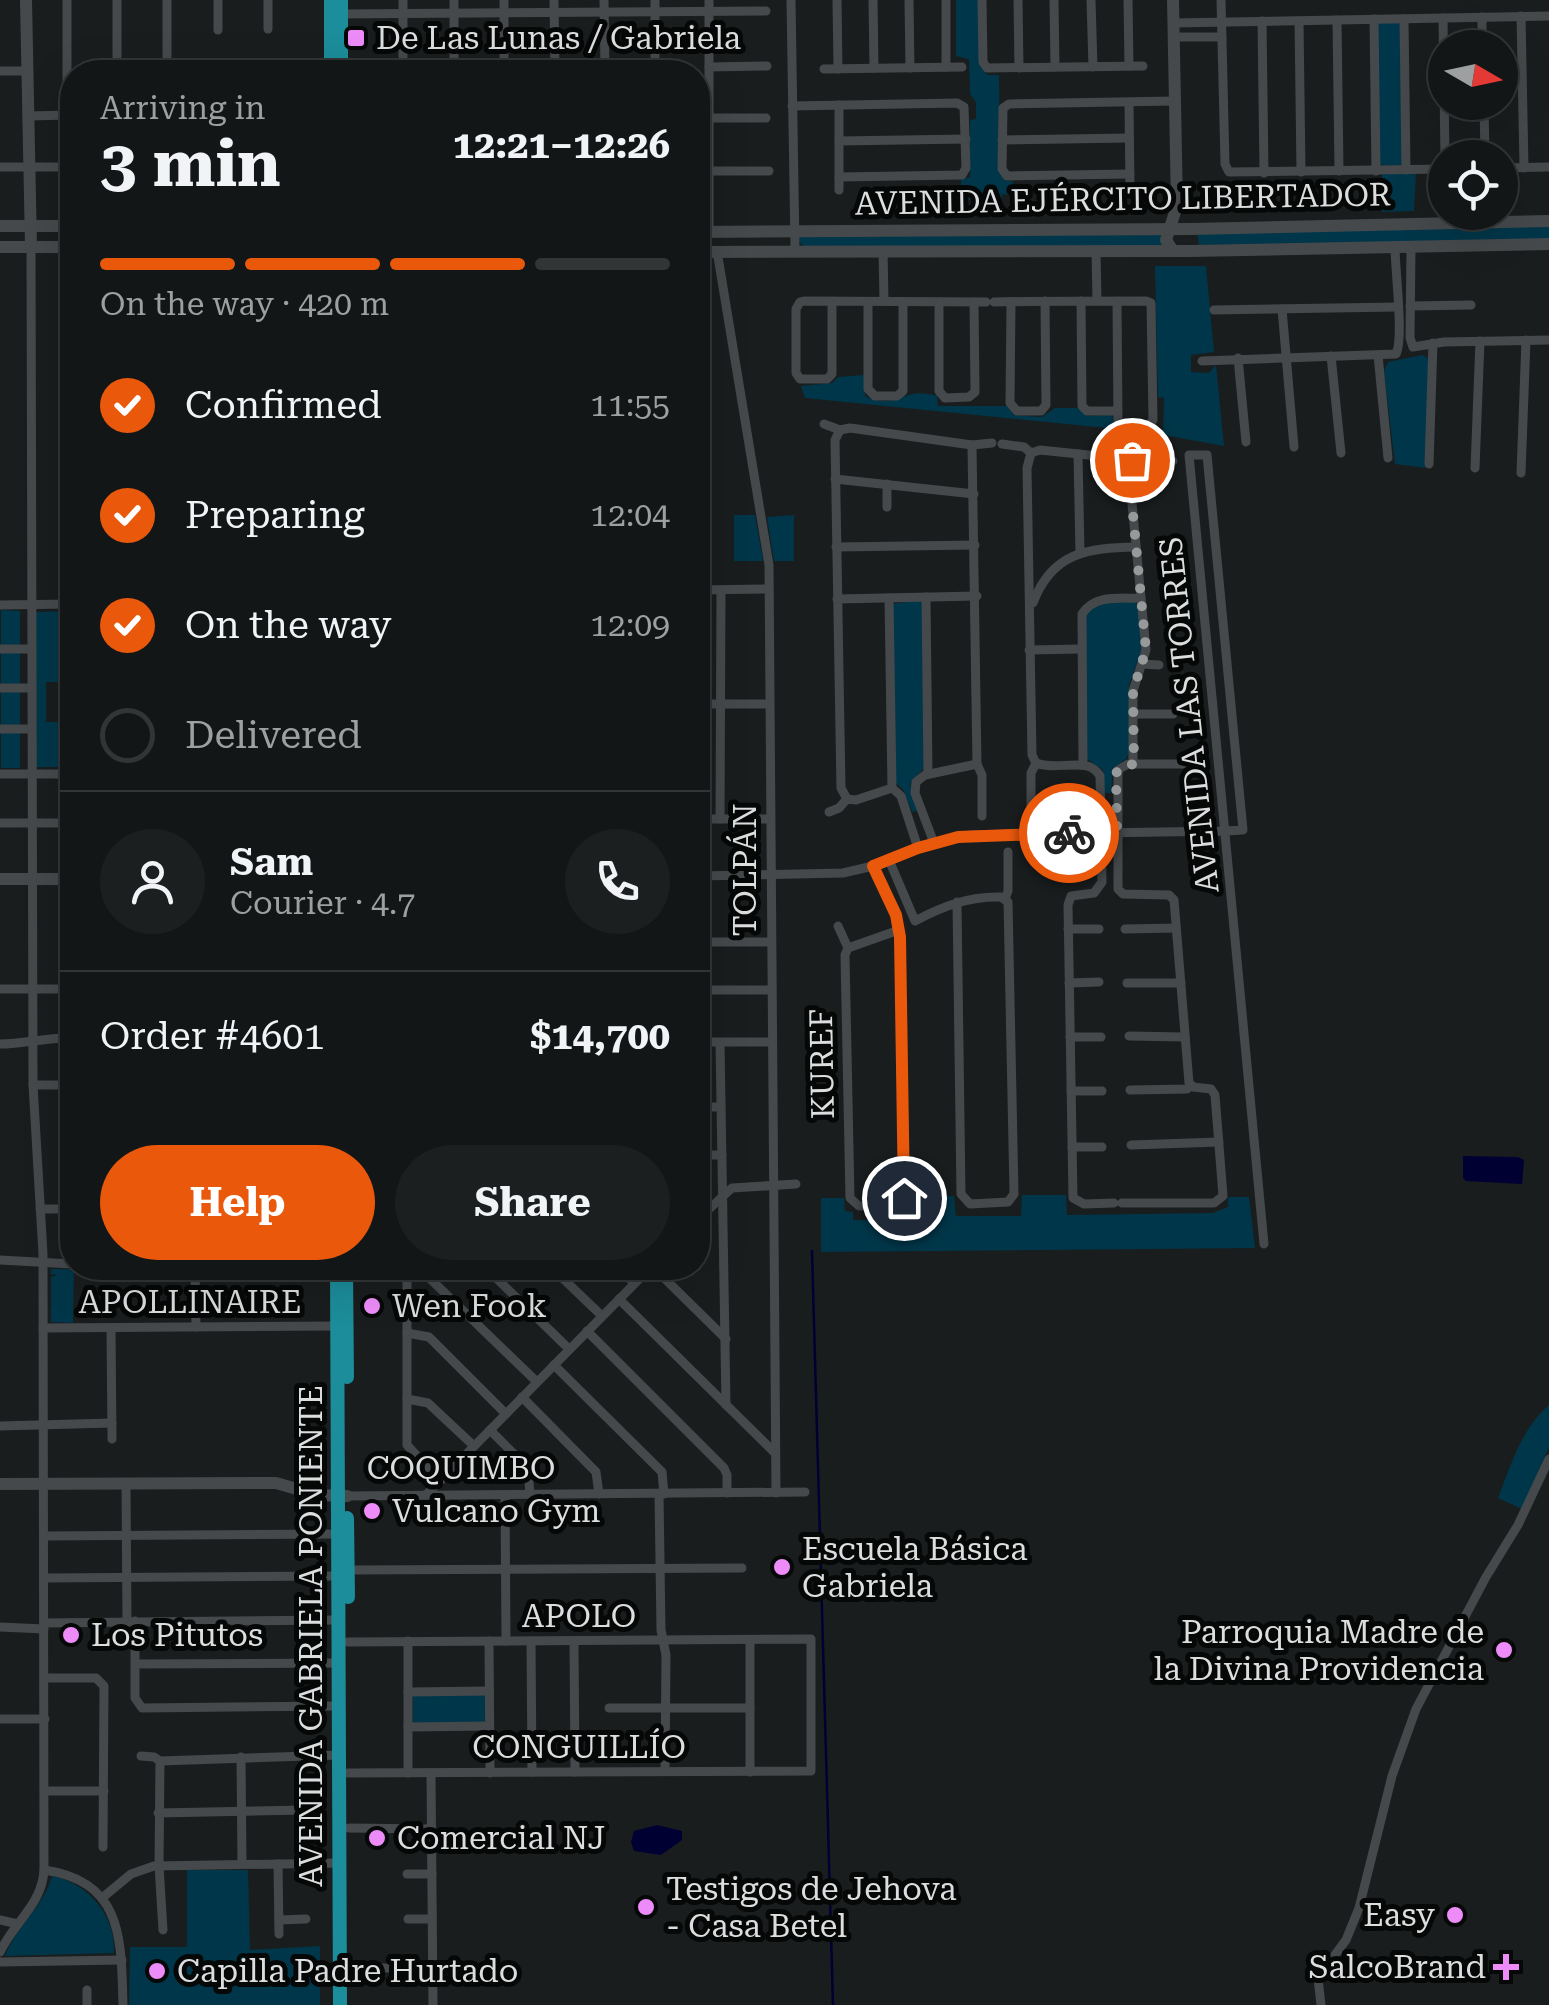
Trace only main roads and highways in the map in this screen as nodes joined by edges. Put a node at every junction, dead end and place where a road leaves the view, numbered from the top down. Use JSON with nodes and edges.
{"nodes":[{"id":1,"x":26,"y":0,"type":"edge"},
{"id":2,"x":331,"y":0,"type":"edge"},
{"id":3,"x":1173,"y":0,"type":"edge"},
{"id":4,"x":341,"y":7,"type":"edge"},
{"id":5,"x":331,"y":60,"type":"edge"},
{"id":6,"x":341,"y":60,"type":"edge"},
{"id":7,"x":1177,"y":206,"type":"junction"},
{"id":8,"x":1549,"y":221,"type":"edge"},
{"id":9,"x":0,"y":226,"type":"edge"},
{"id":10,"x":30,"y":226,"type":"junction"},
{"id":11,"x":60,"y":226,"type":"edge"},
{"id":12,"x":1170,"y":228,"type":"junction"},
{"id":13,"x":1191,"y":228,"type":"junction"},
{"id":14,"x":738,"y":231,"type":"junction"},
{"id":15,"x":710,"y":232,"type":"edge"},
{"id":16,"x":1549,"y":244,"type":"edge"},
{"id":17,"x":0,"y":247,"type":"edge"},
{"id":18,"x":31,"y":247,"type":"junction"},
{"id":19,"x":60,"y":248,"type":"edge"},
{"id":20,"x":710,"y":251,"type":"edge"},
{"id":21,"x":716,"y":251,"type":"junction"},
{"id":22,"x":1173,"y":251,"type":"junction"},
{"id":23,"x":1190,"y":251,"type":"junction"},
{"id":24,"x":0,"y":879,"type":"edge"},
{"id":25,"x":60,"y":879,"type":"edge"},
{"id":26,"x":336,"y":1280,"type":"edge"},
{"id":27,"x":346,"y":1280,"type":"edge"},
{"id":28,"x":0,"y":1484,"type":"edge"},
{"id":29,"x":342,"y":1496,"type":"junction"},
{"id":30,"x":343,"y":1573,"type":"junction"},
{"id":31,"x":338,"y":2000,"type":"edge"},
{"id":32,"x":350,"y":2005,"type":"edge"}],
"edges":[{"from":1,"to":10,"type":"main road"},
{"from":2,"to":5,"type":"main road"},
{"from":3,"to":7,"type":"main road"},
{"from":4,"to":6,"type":"main road"},
{"from":7,"to":12,"type":"main road"},
{"from":7,"to":13,"type":"main road"},
{"from":8,"to":13,"type":"main road","name":"AVENIDA EJÉRCITO LIBERTADOR"},
{"from":9,"to":10,"type":"main road"},
{"from":10,"to":11,"type":"main road"},
{"from":10,"to":18,"type":"main road"},
{"from":12,"to":13,"type":"main road","name":"AVENIDA EJÉRCITO LIBERTADOR"},
{"from":12,"to":14,"type":"main road","name":"AVENIDA EJÉRCITO LIBERTADOR"},
{"from":12,"to":22,"type":"main road"},
{"from":13,"to":23,"type":"main road"},
{"from":14,"to":15,"type":"main road","name":"AVENIDA EJÉRCITO LIBERTADOR"},
{"from":14,"to":21,"type":"main road"},
{"from":16,"to":23,"type":"main road","name":"AVENIDA EJÉRCITO LIBERTADOR"},
{"from":17,"to":18,"type":"main road"},
{"from":18,"to":19,"type":"main road"},
{"from":20,"to":21,"type":"main road","name":"AVENIDA EJÉRCITO LIBERTADOR"},
{"from":21,"to":22,"type":"main road","name":"AVENIDA EJÉRCITO LIBERTADOR"},
{"from":22,"to":23,"type":"main road","name":"AVENIDA EJÉRCITO LIBERTADOR"},
{"from":24,"to":25,"type":"main road"},
{"from":26,"to":29,"type":"main road","name":"AVENIDA GABRIELA PONIENTE"},
{"from":27,"to":29,"type":"main road","name":"AVENIDA GABRIELA PONIENTE"},
{"from":28,"to":29,"type":"main road","name":"COQUIMBO"},
{"from":29,"to":30,"type":"main road","name":"AVENIDA GABRIELA PONIENTE"},
{"from":29,"to":30,"type":"main road","name":"AVENIDA GABRIELA PONIENTE"},
{"from":30,"to":31,"type":"main road","name":"AVENIDA GABRIELA PONIENTE"},
{"from":30,"to":32,"type":"main road","name":"AVENIDA GABRIELA PONIENTE"}]}
